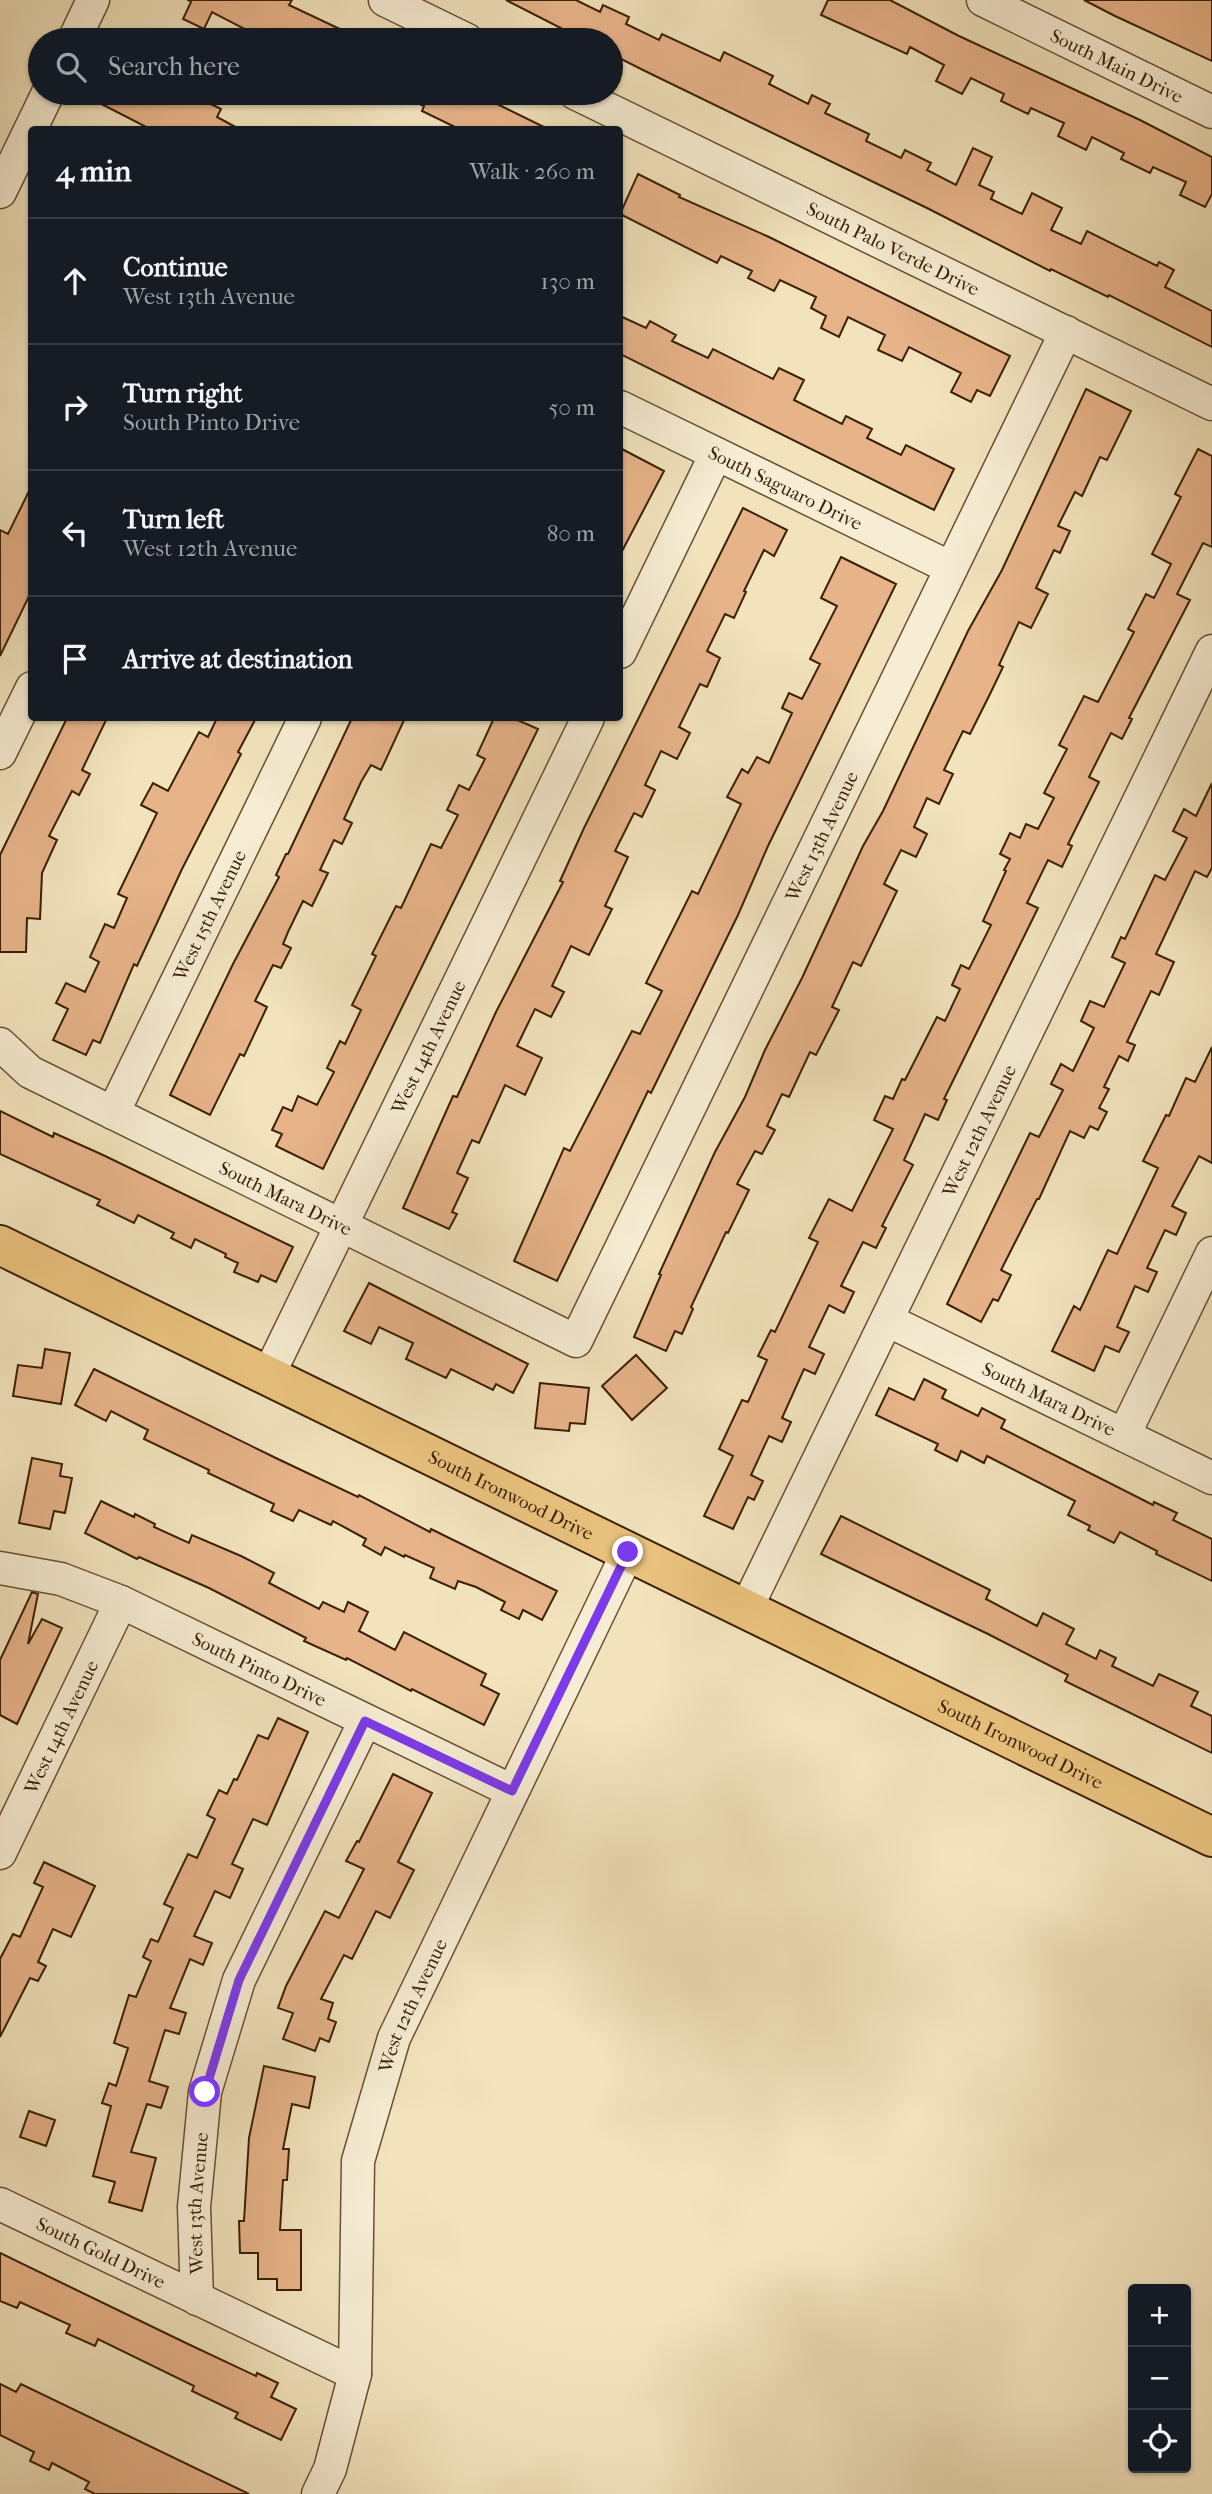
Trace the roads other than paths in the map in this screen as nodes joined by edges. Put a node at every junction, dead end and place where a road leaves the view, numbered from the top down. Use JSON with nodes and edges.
{"nodes":[{"id":1,"x":93,"y":0,"type":"edge"},
{"id":2,"x":385,"y":0,"type":"edge"},
{"id":3,"x":983,"y":0,"type":"edge"},
{"id":4,"x":80,"y":28,"type":"edge"},
{"id":5,"x":442,"y":28,"type":"edge"},
{"id":6,"x":600,"y":105,"type":"edge"},
{"id":7,"x":1212,"y":112,"type":"edge"},
{"id":8,"x":28,"y":145,"type":"edge"},
{"id":9,"x":0,"y":192,"type":"edge"},
{"id":10,"x":1066,"y":332,"type":"junction"},
{"id":11,"x":1212,"y":404,"type":"edge"},
{"id":12,"x":623,"y":408,"type":"edge"},
{"id":13,"x":716,"y":454,"type":"junction"},
{"id":14,"x":951,"y":568,"type":"junction"},
{"id":15,"x":623,"y":646,"type":"edge"},
{"id":16,"x":1212,"y":651,"type":"edge"},
{"id":17,"x":28,"y":696,"type":"edge"},
{"id":18,"x":303,"y":721,"type":"edge"},
{"id":19,"x":587,"y":721,"type":"edge"},
{"id":20,"x":0,"y":753,"type":"edge"},
{"id":21,"x":0,"y":1044,"type":"edge"},
{"id":22,"x":113,"y":1113,"type":"junction"},
{"id":23,"x":342,"y":1224,"type":"junction"},
{"id":24,"x":1212,"y":1253,"type":"edge"},
{"id":25,"x":3,"y":1255,"type":"edge"},
{"id":26,"x":887,"y":1320,"type":"junction"},
{"id":27,"x":576,"y":1341,"type":"joint"},
{"id":28,"x":268,"y":1376,"type":"junction"},
{"id":29,"x":1124,"y":1434,"type":"junction"},
{"id":30,"x":1212,"y":1478,"type":"edge"},
{"id":31,"x":628,"y":1552,"type":"junction"},
{"id":32,"x":0,"y":1568,"type":"edge"},
{"id":33,"x":121,"y":1602,"type":"junction"},
{"id":34,"x":746,"y":1609,"type":"junction"},
{"id":35,"x":365,"y":1721,"type":"junction"},
{"id":36,"x":512,"y":1791,"type":"junction"},
{"id":37,"x":1212,"y":1837,"type":"edge"},
{"id":38,"x":0,"y":1853,"type":"edge"},
{"id":39,"x":0,"y":2204,"type":"edge"},
{"id":40,"x":197,"y":2299,"type":"junction"},
{"id":41,"x":355,"y":2374,"type":"junction"},
{"id":42,"x":318,"y":2494,"type":"edge"}],
"edges":[{"from":1,"to":4,"type":"street"},
{"from":2,"to":5,"type":"street"},
{"from":3,"to":7,"type":"street","name":"South Main Drive"},
{"from":6,"to":10,"type":"street","name":"South Palo Verde Drive"},
{"from":8,"to":9,"type":"street"},
{"from":10,"to":11,"type":"street","name":"South Palo Verde Drive"},
{"from":10,"to":14,"type":"street","name":"West 13th Avenue"},
{"from":12,"to":13,"type":"street","name":"South Saguaro Drive"},
{"from":13,"to":14,"type":"street","name":"South Saguaro Drive"},
{"from":13,"to":15,"type":"street"},
{"from":14,"to":27,"type":"street","name":"West 13th Avenue"},
{"from":16,"to":26,"type":"street","name":"West 12th Avenue"},
{"from":17,"to":20,"type":"street"},
{"from":18,"to":22,"type":"street","name":"West 15th Avenue"},
{"from":19,"to":23,"type":"street","name":"West 14th Avenue"},
{"from":21,"to":22,"type":"street","name":"South Mara Drive"},
{"from":22,"to":23,"type":"street","name":"South Mara Drive"},
{"from":23,"to":27,"type":"street","name":"South Mara Drive"},
{"from":23,"to":28,"type":"street","name":"West 14th Avenue"},
{"from":24,"to":29,"type":"street"},
{"from":25,"to":28,"type":"main road","name":"South Ironwood Drive"},
{"from":26,"to":29,"type":"street","name":"South Mara Drive"},
{"from":26,"to":34,"type":"street","name":"West 12th Avenue"},
{"from":28,"to":31,"type":"main road","name":"South Ironwood Drive"},
{"from":29,"to":30,"type":"street","name":"South Mara Drive"},
{"from":31,"to":34,"type":"main road","name":"South Ironwood Drive"},
{"from":31,"to":36,"type":"street","name":"West 12th Avenue"},
{"from":32,"to":33,"type":"street","name":"South Pinto Drive"},
{"from":33,"to":35,"type":"street","name":"South Pinto Drive"},
{"from":33,"to":38,"type":"street","name":"West 14th Avenue"},
{"from":34,"to":37,"type":"main road","name":"South Ironwood Drive"},
{"from":35,"to":36,"type":"street","name":"South Pinto Drive"},
{"from":35,"to":40,"type":"street","name":"West 13th Avenue"},
{"from":36,"to":41,"type":"street","name":"West 12th Avenue"},
{"from":39,"to":40,"type":"street","name":"South Gold Drive"},
{"from":40,"to":41,"type":"street","name":"South Gold Drive"},
{"from":41,"to":42,"type":"street","name":"West 12th Avenue"}]}
